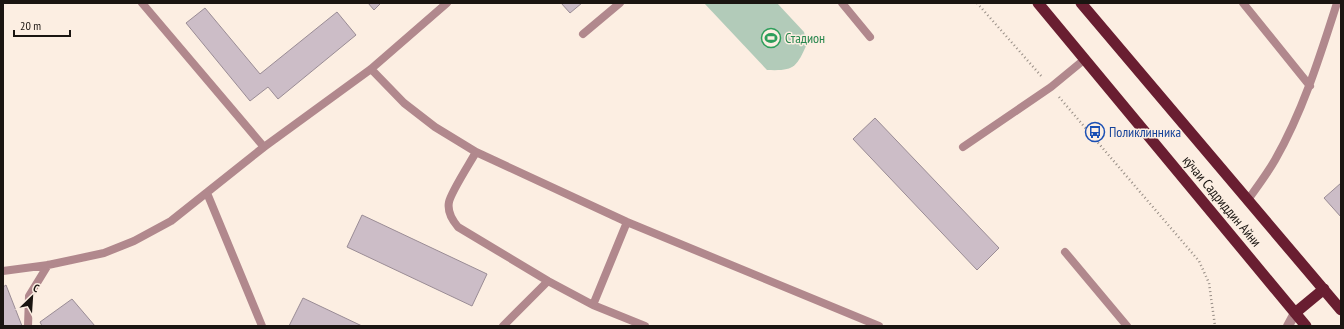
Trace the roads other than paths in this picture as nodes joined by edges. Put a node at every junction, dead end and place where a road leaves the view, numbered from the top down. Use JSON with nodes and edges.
{"nodes":[{"id":1,"x":142,"y":3,"type":"edge"},
{"id":2,"x":447,"y":3,"type":"edge"},
{"id":3,"x":620,"y":3,"type":"edge"},
{"id":4,"x":842,"y":3,"type":"edge"},
{"id":5,"x":1038,"y":3,"type":"edge"},
{"id":6,"x":1081,"y":3,"type":"edge"},
{"id":7,"x":1243,"y":3,"type":"edge"},
{"id":8,"x":1338,"y":3,"type":"edge"},
{"id":9,"x":583,"y":34,"type":"dead end"},
{"id":10,"x":870,"y":37,"type":"dead end"},
{"id":11,"x":1085,"y":60,"type":"junction"},
{"id":12,"x":371,"y":69,"type":"junction"},
{"id":13,"x":1310,"y":86,"type":"junction"},
{"id":14,"x":264,"y":147,"type":"junction"},
{"id":15,"x":963,"y":147,"type":"dead end"},
{"id":16,"x":476,"y":152,"type":"junction"},
{"id":17,"x":207,"y":193,"type":"junction"},
{"id":18,"x":1248,"y":201,"type":"junction"},
{"id":19,"x":627,"y":222,"type":"junction"},
{"id":20,"x":1065,"y":252,"type":"dead end"},
{"id":21,"x":48,"y":265,"type":"junction"},
{"id":22,"x":3,"y":271,"type":"edge"},
{"id":23,"x":548,"y":281,"type":"junction"},
{"id":24,"x":1324,"y":289,"type":"junction"},
{"id":25,"x":593,"y":305,"type":"junction"},
{"id":26,"x":1341,"y":310,"type":"edge"},
{"id":27,"x":1295,"y":313,"type":"junction"},
{"id":28,"x":28,"y":326,"type":"edge"},
{"id":29,"x":262,"y":326,"type":"edge"},
{"id":30,"x":503,"y":326,"type":"edge"},
{"id":31,"x":645,"y":326,"type":"edge"},
{"id":32,"x":879,"y":326,"type":"edge"},
{"id":33,"x":1127,"y":326,"type":"edge"},
{"id":34,"x":1288,"y":326,"type":"edge"},
{"id":35,"x":1306,"y":326,"type":"edge"}],
"edges":[{"from":1,"to":14,"type":"lane"},
{"from":2,"to":12,"type":"lane"},
{"from":3,"to":9,"type":"lane"},
{"from":4,"to":10,"type":"lane"},
{"from":5,"to":11,"type":"highway","name":"кӯчаи Садриддин Айни"},
{"from":6,"to":18,"type":"highway","name":"кӯчаи Садриддин Айни"},
{"from":7,"to":13,"type":"lane"},
{"from":8,"to":13,"type":"lane"},
{"from":11,"to":15,"type":"lane"},
{"from":11,"to":27,"type":"highway","name":"кӯчаи Садриддин Айни"},
{"from":12,"to":14,"type":"lane"},
{"from":12,"to":16,"type":"lane"},
{"from":13,"to":18,"type":"lane"},
{"from":14,"to":17,"type":"lane"},
{"from":16,"to":19,"type":"lane"},
{"from":16,"to":23,"type":"lane"},
{"from":17,"to":21,"type":"lane"},
{"from":17,"to":29,"type":"lane"},
{"from":18,"to":24,"type":"highway","name":"кӯчаи Садриддин Айни"},
{"from":19,"to":25,"type":"lane"},
{"from":19,"to":32,"type":"lane"},
{"from":20,"to":33,"type":"lane"},
{"from":21,"to":22,"type":"lane"},
{"from":21,"to":28,"type":"lane"},
{"from":23,"to":25,"type":"lane"},
{"from":23,"to":30,"type":"lane"},
{"from":24,"to":26,"type":"highway","name":"кӯчаи Садриддин Айни"},
{"from":24,"to":27,"type":"highway"},
{"from":25,"to":31,"type":"lane"},
{"from":27,"to":34,"type":"street"},
{"from":27,"to":35,"type":"highway","name":"кӯчаи Садриддин Айни"}]}
